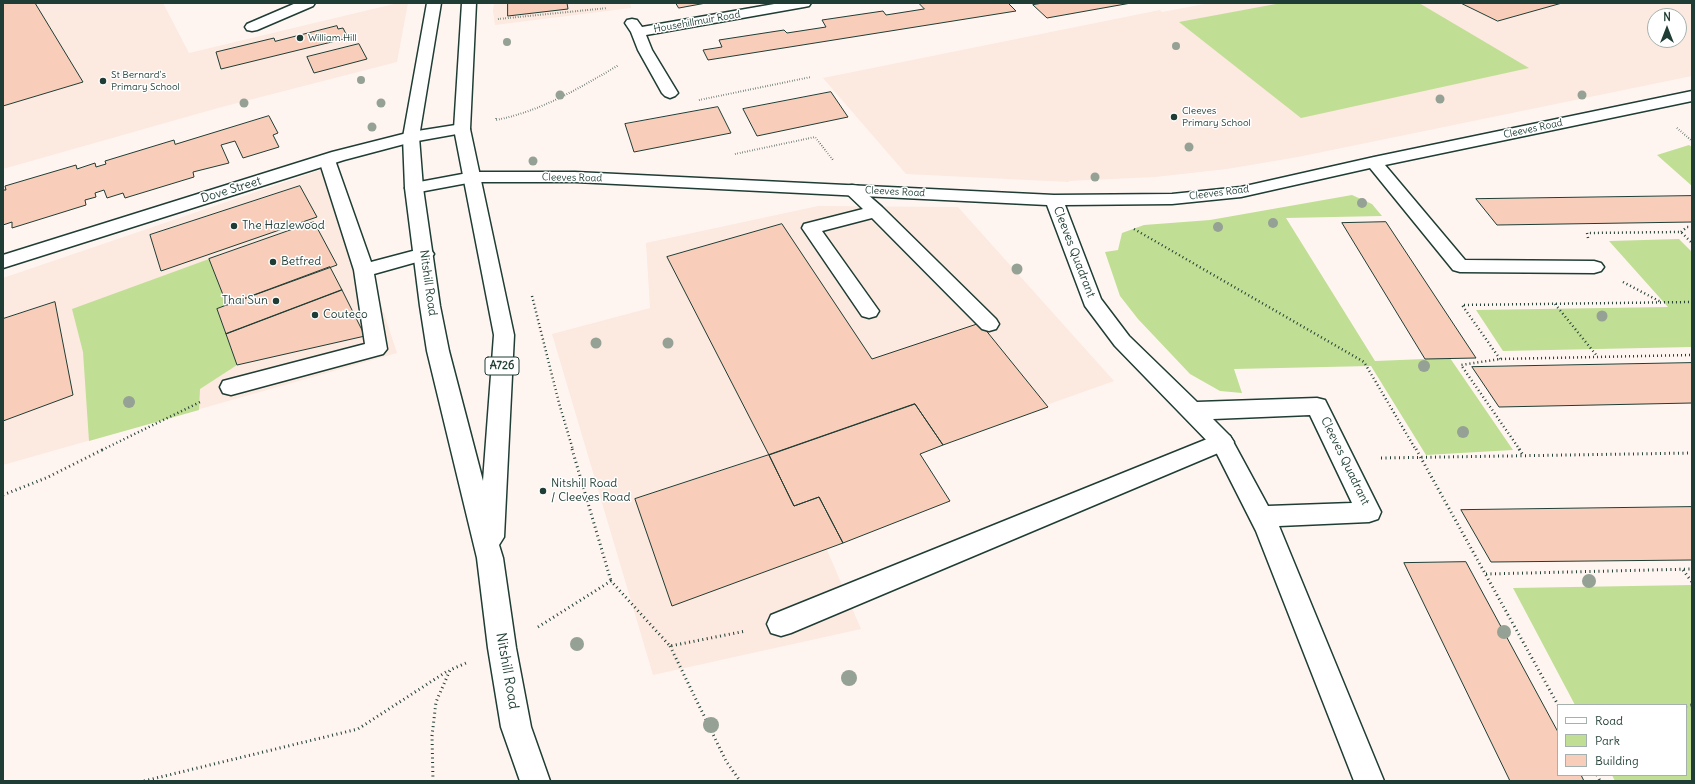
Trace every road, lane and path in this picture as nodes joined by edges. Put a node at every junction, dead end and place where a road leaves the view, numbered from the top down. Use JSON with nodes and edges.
{"nodes":[{"id":1,"x":308,"y":3,"type":"edge"},
{"id":2,"x":434,"y":3,"type":"edge"},
{"id":3,"x":469,"y":3,"type":"edge"},
{"id":4,"x":804,"y":3,"type":"edge"},
{"id":5,"x":468,"y":23,"type":"junction"},
{"id":6,"x":252,"y":27,"type":"dead end"},
{"id":7,"x":635,"y":28,"type":"junction"},
{"id":8,"x":645,"y":50,"type":"junction"},
{"id":9,"x":811,"y":77,"type":"dead end"},
{"id":10,"x":670,"y":93,"type":"joint"},
{"id":11,"x":1692,"y":96,"type":"edge"},
{"id":12,"x":496,"y":120,"type":"dead end"},
{"id":13,"x":462,"y":129,"type":"junction"},
{"id":14,"x":411,"y":137,"type":"junction"},
{"id":15,"x":327,"y":160,"type":"junction"},
{"id":16,"x":1374,"y":162,"type":"junction"},
{"id":17,"x":473,"y":177,"type":"junction"},
{"id":18,"x":414,"y":188,"type":"junction"},
{"id":19,"x":852,"y":190,"type":"junction"},
{"id":20,"x":1054,"y":200,"type":"junction"},
{"id":21,"x":876,"y":211,"type":"junction"},
{"id":22,"x":1130,"y":227,"type":"dead end"},
{"id":23,"x":1692,"y":227,"type":"edge"},
{"id":24,"x":1681,"y":232,"type":"junction"},
{"id":25,"x":1692,"y":243,"type":"edge"},
{"id":26,"x":424,"y":254,"type":"junction"},
{"id":27,"x":3,"y":262,"type":"edge"},
{"id":28,"x":1594,"y":267,"type":"junction"},
{"id":29,"x":364,"y":270,"type":"junction"},
{"id":30,"x":531,"y":289,"type":"dead end"},
{"id":31,"x":1662,"y":302,"type":"junction"},
{"id":32,"x":1692,"y":302,"type":"edge"},
{"id":33,"x":1555,"y":304,"type":"junction"},
{"id":34,"x":869,"y":311,"type":"dead end"},
{"id":35,"x":989,"y":324,"type":"dead end"},
{"id":36,"x":1692,"y":355,"type":"edge"},
{"id":37,"x":1597,"y":357,"type":"junction"},
{"id":38,"x":1500,"y":359,"type":"junction"},
{"id":39,"x":231,"y":387,"type":"joint"},
{"id":40,"x":1191,"y":411,"type":"junction"},
{"id":41,"x":1222,"y":442,"type":"junction"},
{"id":42,"x":1692,"y":453,"type":"edge"},
{"id":43,"x":1523,"y":456,"type":"junction"},
{"id":44,"x":1422,"y":458,"type":"junction"},
{"id":45,"x":1342,"y":459,"type":"junction"},
{"id":46,"x":3,"y":495,"type":"edge"},
{"id":47,"x":1261,"y":516,"type":"junction"},
{"id":48,"x":490,"y":558,"type":"junction"},
{"id":49,"x":1683,"y":569,"type":"junction"},
{"id":50,"x":1692,"y":569,"type":"edge"},
{"id":51,"x":1486,"y":574,"type":"junction"},
{"id":52,"x":611,"y":582,"type":"junction"},
{"id":53,"x":1692,"y":582,"type":"edge"},
{"id":54,"x":782,"y":624,"type":"joint"},
{"id":55,"x":670,"y":646,"type":"junction"},
{"id":56,"x":502,"y":648,"type":"junction"},
{"id":57,"x":450,"y":670,"type":"junction"},
{"id":58,"x":1557,"y":704,"type":"edge"},
{"id":59,"x":144,"y":781,"type":"edge"},
{"id":60,"x":433,"y":781,"type":"edge"},
{"id":61,"x":535,"y":781,"type":"edge"},
{"id":62,"x":740,"y":781,"type":"edge"},
{"id":63,"x":1369,"y":781,"type":"edge"}],
"edges":[{"from":1,"to":6,"type":"street"},
{"from":2,"to":14,"type":"street","name":"Nitshill Road","number":"A726"},
{"from":3,"to":5,"type":"street","name":"Nitshill Road","number":"A726"},
{"from":4,"to":7,"type":"street","name":"Househillmuir Road"},
{"from":5,"to":7,"type":"path"},
{"from":5,"to":13,"type":"street","name":"Nitshill Road","number":"A726"},
{"from":7,"to":8,"type":"street","name":"Househillmuir Road"},
{"from":8,"to":10,"type":"street","name":"Househillmuir Road"},
{"from":8,"to":12,"type":"path"},
{"from":9,"to":10,"type":"path"},
{"from":11,"to":16,"type":"street","name":"Cleeves Road"},
{"from":13,"to":14,"type":"street","name":"Dove Street"},
{"from":13,"to":17,"type":"street","name":"Nitshill Road","number":"A726"},
{"from":14,"to":15,"type":"street","name":"Dove Street"},
{"from":14,"to":18,"type":"street","name":"Nitshill Road","number":"A726"},
{"from":15,"to":27,"type":"street","name":"Dove Street"},
{"from":15,"to":29,"type":"street"},
{"from":16,"to":20,"type":"street","name":"Cleeves Road"},
{"from":16,"to":28,"type":"street"},
{"from":17,"to":18,"type":"street","name":"Cleeves Road"},
{"from":17,"to":19,"type":"street","name":"Cleeves Road"},
{"from":17,"to":48,"type":"street","name":"Nitshill Road","number":"A726"},
{"from":18,"to":26,"type":"street","name":"Nitshill Road","number":"A726"},
{"from":19,"to":20,"type":"street","name":"Cleeves Road"},
{"from":19,"to":21,"type":"street"},
{"from":20,"to":40,"type":"street","name":"Cleeves Quadrant"},
{"from":21,"to":34,"type":"street"},
{"from":21,"to":35,"type":"street"},
{"from":22,"to":44,"type":"path"},
{"from":23,"to":24,"type":"path"},
{"from":24,"to":25,"type":"path"},
{"from":24,"to":28,"type":"path"},
{"from":26,"to":29,"type":"street"},
{"from":26,"to":48,"type":"street","name":"Nitshill Road","number":"A726"},
{"from":28,"to":31,"type":"path"},
{"from":29,"to":39,"type":"street"},
{"from":30,"to":52,"type":"path"},
{"from":31,"to":32,"type":"path"},
{"from":31,"to":33,"type":"path"},
{"from":33,"to":37,"type":"path"},
{"from":33,"to":38,"type":"path"},
{"from":36,"to":37,"type":"path"},
{"from":37,"to":38,"type":"path"},
{"from":38,"to":43,"type":"path"},
{"from":39,"to":46,"type":"path"},
{"from":40,"to":41,"type":"street","name":"Cleeves Quadrant"},
{"from":40,"to":45,"type":"street","name":"Cleeves Quadrant"},
{"from":41,"to":47,"type":"street","name":"Cleeves Quadrant"},
{"from":41,"to":54,"type":"street"},
{"from":42,"to":43,"type":"path"},
{"from":43,"to":44,"type":"path"},
{"from":44,"to":45,"type":"path"},
{"from":44,"to":51,"type":"path"},
{"from":45,"to":47,"type":"street","name":"Cleeves Quadrant"},
{"from":47,"to":63,"type":"street","name":"Cleeves Quadrant"},
{"from":48,"to":56,"type":"street","name":"Nitshill Road","number":"A726"},
{"from":49,"to":50,"type":"path"},
{"from":49,"to":51,"type":"path"},
{"from":49,"to":53,"type":"path"},
{"from":51,"to":58,"type":"path"},
{"from":52,"to":55,"type":"path"},
{"from":52,"to":56,"type":"path"},
{"from":54,"to":55,"type":"path"},
{"from":55,"to":62,"type":"path"},
{"from":56,"to":57,"type":"path"},
{"from":56,"to":61,"type":"street","name":"Nitshill Road","number":"A726"},
{"from":57,"to":59,"type":"path"},
{"from":57,"to":60,"type":"path"}]}
